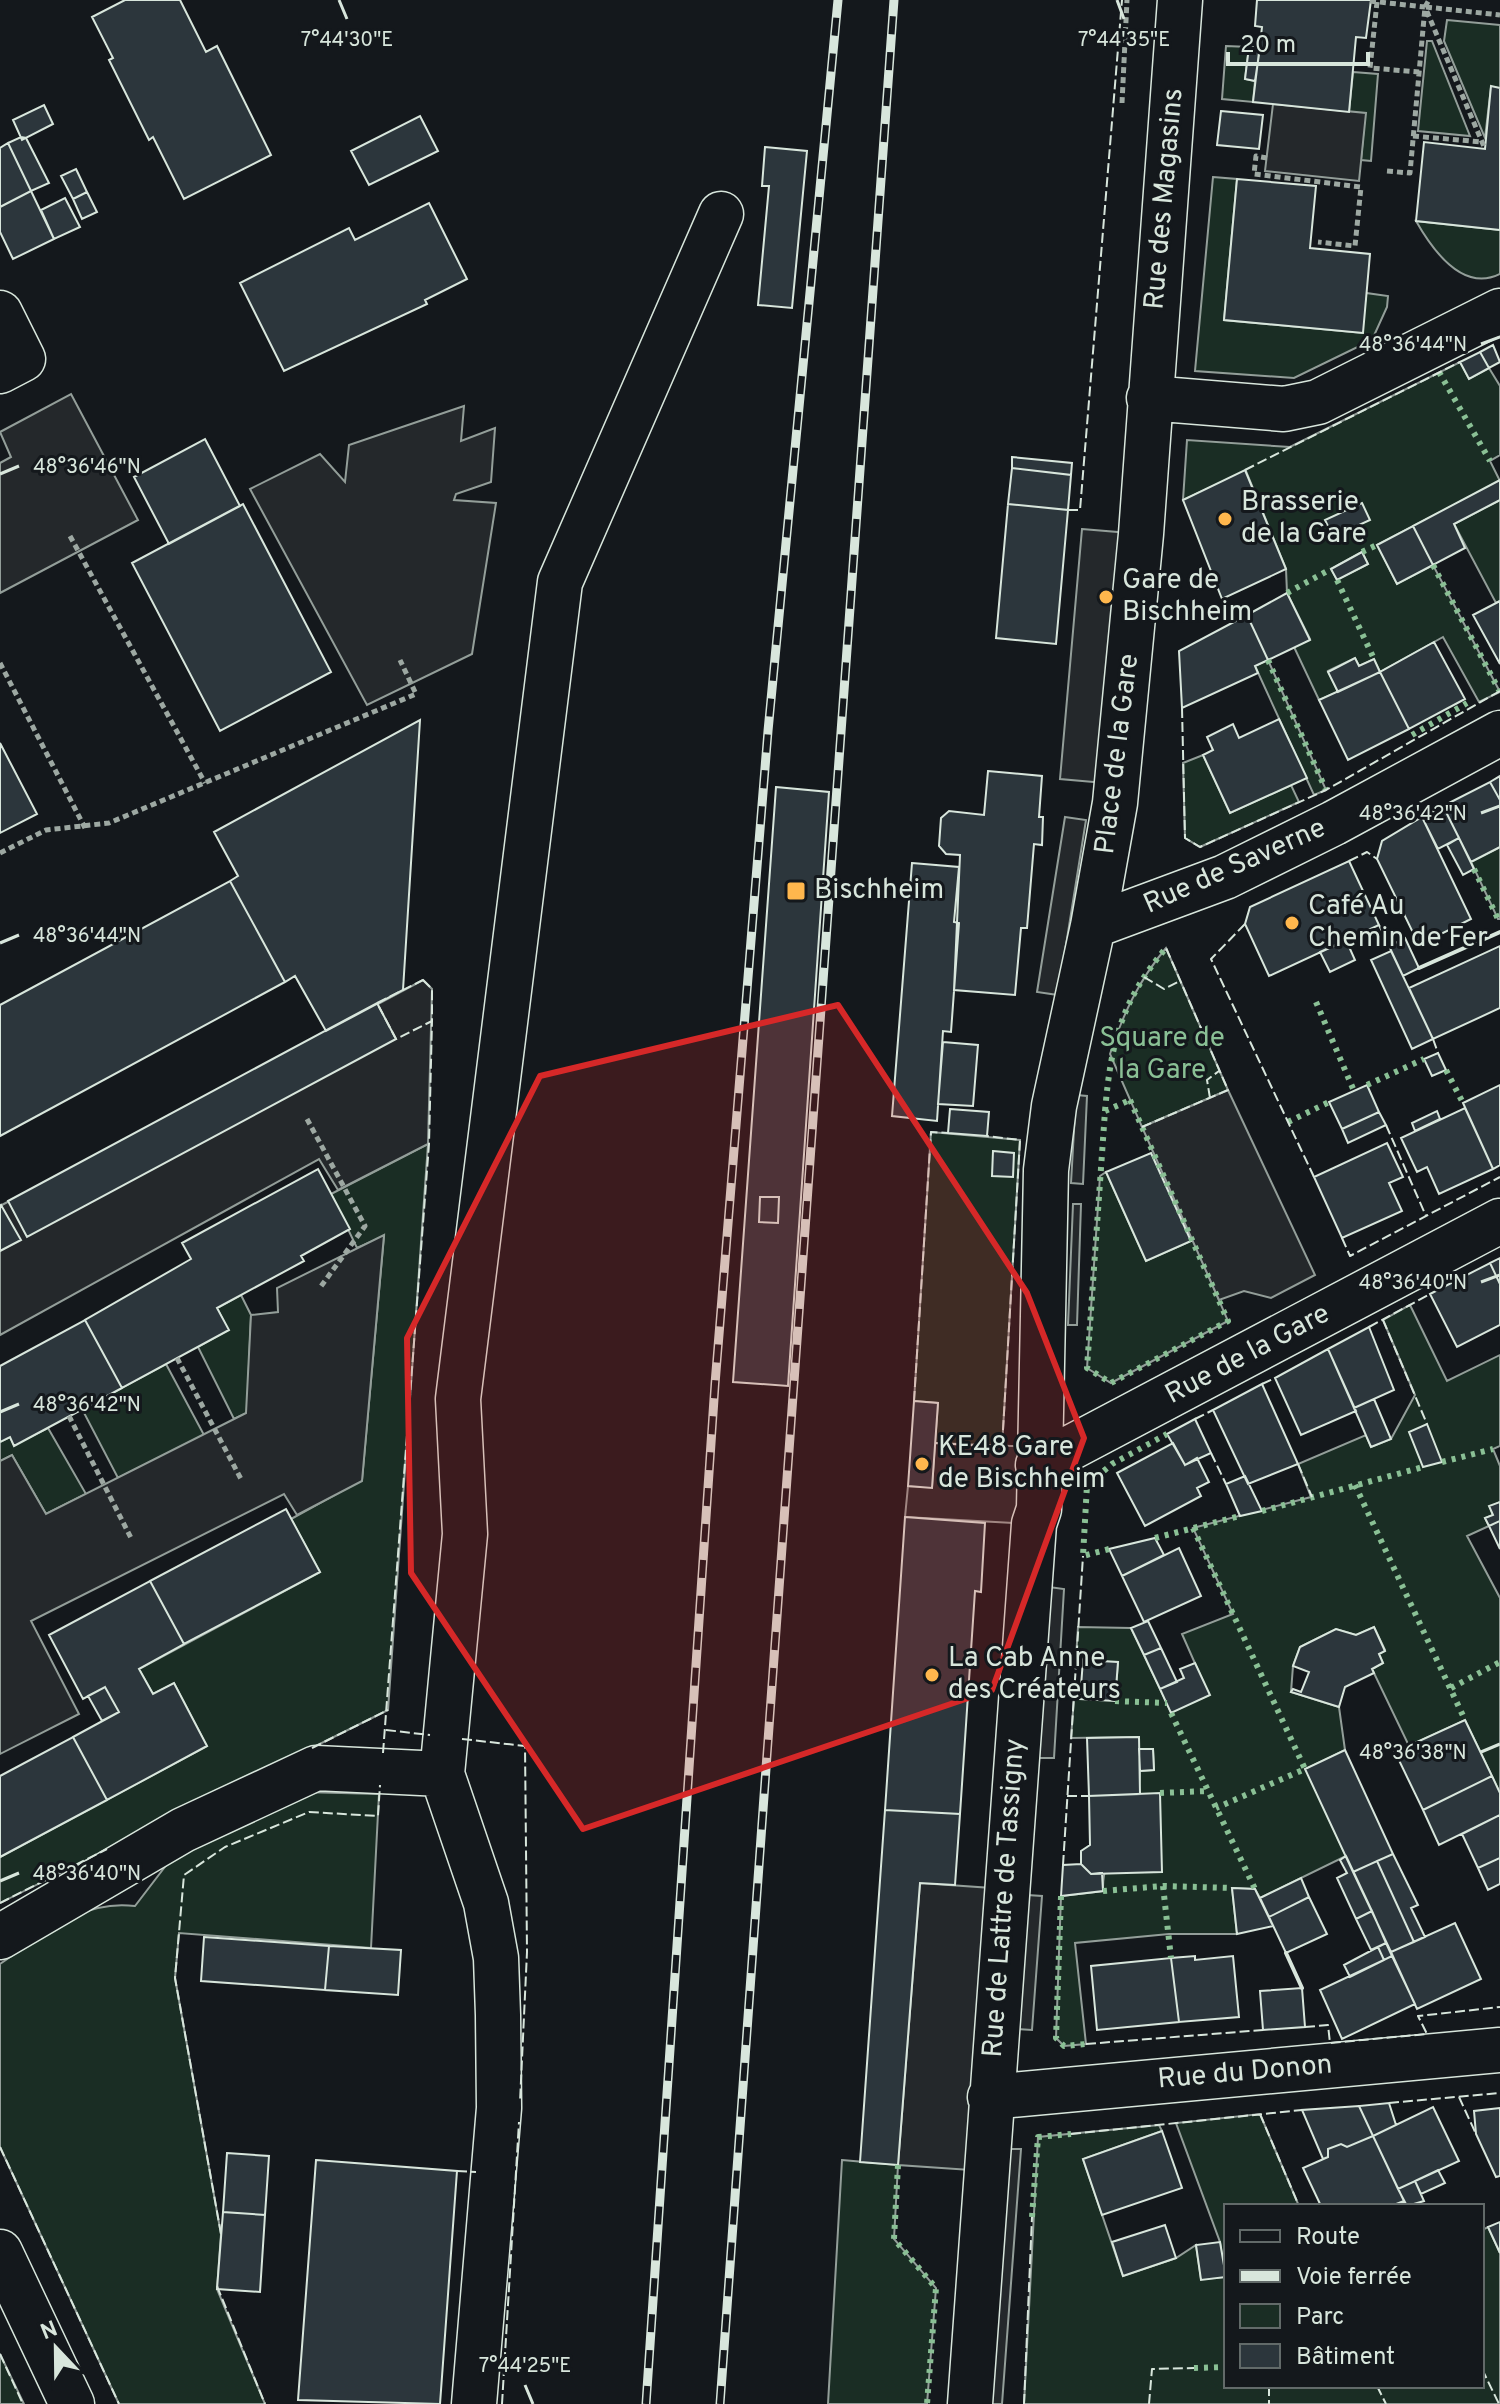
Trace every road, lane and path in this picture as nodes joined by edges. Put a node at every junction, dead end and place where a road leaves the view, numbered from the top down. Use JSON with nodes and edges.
{"nodes":[{"id":1,"x":1180,"y":0,"type":"edge"},
{"id":2,"x":1429,"y":0,"type":"edge"},
{"id":3,"x":1374,"y":1,"type":"edge"},
{"id":4,"x":1390,"y":2,"type":"edge"},
{"id":5,"x":1425,"y":7,"type":"junction"},
{"id":6,"x":1500,"y":15,"type":"edge"},
{"id":7,"x":1419,"y":72,"type":"junction"},
{"id":8,"x":1413,"y":136,"type":"junction"},
{"id":9,"x":1267,"y":158,"type":"dead end"},
{"id":10,"x":1387,"y":171,"type":"dead end"},
{"id":11,"x":721,"y":214,"type":"dead end"},
{"id":12,"x":1318,"y":242,"type":"dead end"},
{"id":13,"x":1500,"y":311,"type":"edge"},
{"id":14,"x":0,"y":313,"type":"edge"},
{"id":15,"x":11,"y":365,"type":"edge"},
{"id":16,"x":1149,"y":398,"type":"junction"},
{"id":17,"x":70,"y":536,"type":"dead end"},
{"id":18,"x":400,"y":660,"type":"dead end"},
{"id":19,"x":0,"y":663,"type":"edge"},
{"id":20,"x":1500,"y":733,"type":"edge"},
{"id":21,"x":205,"y":783,"type":"junction"},
{"id":22,"x":85,"y":828,"type":"junction"},
{"id":23,"x":0,"y":853,"type":"edge"},
{"id":24,"x":1093,"y":926,"type":"junction"},
{"id":25,"x":1054,"y":1106,"type":"joint"},
{"id":26,"x":307,"y":1119,"type":"dead end"},
{"id":27,"x":1500,"y":1221,"type":"edge"},
{"id":28,"x":319,"y":1289,"type":"dead end"},
{"id":29,"x":177,"y":1358,"type":"dead end"},
{"id":30,"x":69,"y":1416,"type":"dead end"},
{"id":31,"x":1038,"y":1465,"type":"junction"},
{"id":32,"x":241,"y":1479,"type":"dead end"},
{"id":33,"x":131,"y":1538,"type":"dead end"},
{"id":34,"x":442,"y":1774,"type":"junction"},
{"id":35,"x":0,"y":1937,"type":"edge"},
{"id":36,"x":1500,"y":2050,"type":"edge"},
{"id":37,"x":990,"y":2097,"type":"junction"},
{"id":38,"x":0,"y":2252,"type":"edge"},
{"id":39,"x":72,"y":2404,"type":"edge"},
{"id":40,"x":474,"y":2404,"type":"edge"},
{"id":41,"x":970,"y":2404,"type":"edge"}],
"edges":[{"from":1,"to":16,"type":"street","name":"Rue des Magasins"},
{"from":2,"to":5,"type":"path"},
{"from":3,"to":4,"type":"path"},
{"from":3,"to":7,"type":"path"},
{"from":4,"to":5,"type":"path"},
{"from":5,"to":6,"type":"path"},
{"from":5,"to":7,"type":"path"},
{"from":5,"to":8,"type":"path"},
{"from":7,"to":8,"type":"path"},
{"from":8,"to":10,"type":"path"},
{"from":9,"to":12,"type":"path"},
{"from":11,"to":34,"type":"street"},
{"from":13,"to":16,"type":"street"},
{"from":14,"to":15,"type":"street"},
{"from":16,"to":24,"type":"street","name":"Place de la Gare"},
{"from":17,"to":21,"type":"path"},
{"from":18,"to":21,"type":"path"},
{"from":19,"to":22,"type":"path"},
{"from":20,"to":24,"type":"street","name":"Rue de Saverne"},
{"from":21,"to":22,"type":"path"},
{"from":22,"to":23,"type":"path"},
{"from":24,"to":25,"type":"street","name":"Place de la Gare"},
{"from":25,"to":31,"type":"street","name":"Rue de Lattre de Tassigny"},
{"from":26,"to":28,"type":"path"},
{"from":27,"to":31,"type":"street","name":"Rue de la Gare"},
{"from":29,"to":32,"type":"path"},
{"from":30,"to":33,"type":"path"},
{"from":31,"to":37,"type":"street","name":"Rue de Lattre de Tassigny"},
{"from":34,"to":35,"type":"street"},
{"from":34,"to":40,"type":"street"},
{"from":36,"to":37,"type":"street","name":"Rue du Donon"},
{"from":37,"to":41,"type":"street","name":"Rue de Lattre de Tassigny"},
{"from":38,"to":39,"type":"street"}]}
